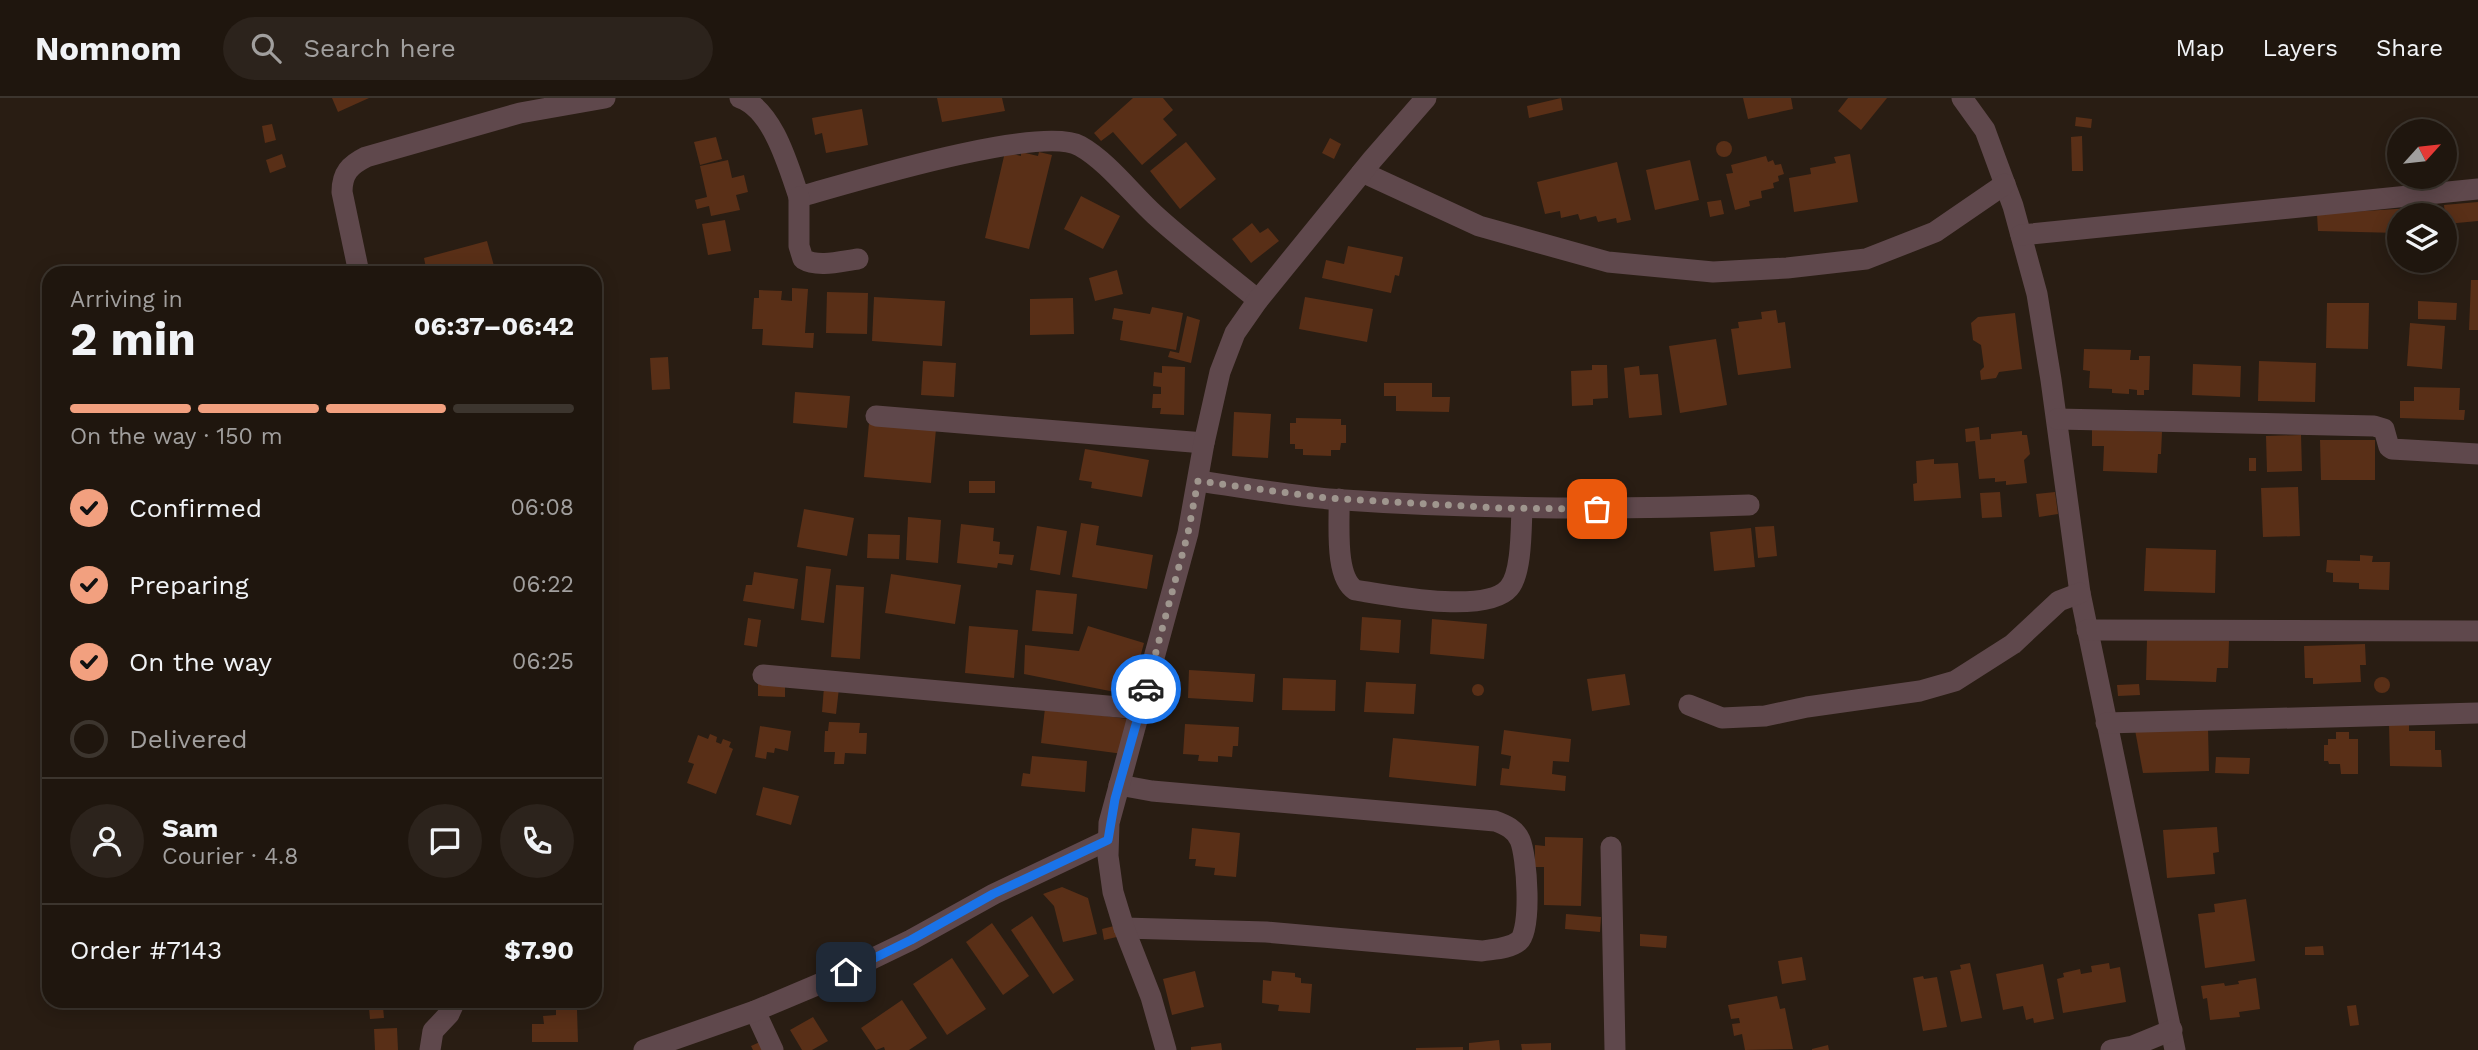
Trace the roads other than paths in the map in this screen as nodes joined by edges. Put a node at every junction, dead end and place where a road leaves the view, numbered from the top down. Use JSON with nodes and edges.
{"nodes":[{"id":1,"x":605,"y":98,"type":"edge"},
{"id":2,"x":740,"y":98,"type":"edge"},
{"id":3,"x":1426,"y":98,"type":"edge"},
{"id":4,"x":1962,"y":98,"type":"edge"},
{"id":5,"x":1362,"y":172,"type":"junction"},
{"id":6,"x":2005,"y":184,"type":"junction"},
{"id":7,"x":2478,"y":189,"type":"edge"},
{"id":8,"x":799,"y":197,"type":"junction"},
{"id":9,"x":2021,"y":234,"type":"junction"},
{"id":10,"x":858,"y":259,"type":"dead end"},
{"id":11,"x":358,"y":266,"type":"edge"},
{"id":12,"x":1258,"y":300,"type":"junction"},
{"id":13,"x":876,"y":416,"type":"dead end"},
{"id":14,"x":2057,"y":419,"type":"junction"},
{"id":15,"x":1204,"y":443,"type":"junction"},
{"id":16,"x":2478,"y":454,"type":"edge"},
{"id":17,"x":1198,"y":481,"type":"junction"},
{"id":18,"x":1339,"y":499,"type":"junction"},
{"id":19,"x":1749,"y":505,"type":"dead end"},
{"id":20,"x":1522,"y":508,"type":"junction"},
{"id":21,"x":2080,"y":593,"type":"junction"},
{"id":22,"x":2087,"y":630,"type":"junction"},
{"id":23,"x":2478,"y":631,"type":"edge"},
{"id":24,"x":763,"y":675,"type":"dead end"},
{"id":25,"x":1689,"y":705,"type":"dead end"},
{"id":26,"x":1141,"y":709,"type":"junction"},
{"id":27,"x":2478,"y":713,"type":"edge"},
{"id":28,"x":2106,"y":723,"type":"junction"},
{"id":29,"x":1119,"y":785,"type":"junction"},
{"id":30,"x":1108,"y":840,"type":"junction"},
{"id":31,"x":1611,"y":847,"type":"dead end"},
{"id":32,"x":1124,"y":928,"type":"junction"},
{"id":33,"x":452,"y":1008,"type":"edge"},
{"id":34,"x":755,"y":1011,"type":"junction"},
{"id":35,"x":2173,"y":1040,"type":"edge"},
{"id":36,"x":430,"y":1050,"type":"edge"},
{"id":37,"x":644,"y":1050,"type":"edge"},
{"id":38,"x":773,"y":1050,"type":"edge"},
{"id":39,"x":1166,"y":1050,"type":"edge"},
{"id":40,"x":1615,"y":1050,"type":"edge"},
{"id":41,"x":2111,"y":1050,"type":"edge"}],
"edges":[{"from":1,"to":11,"type":"street"},
{"from":2,"to":8,"type":"street"},
{"from":3,"to":5,"type":"street"},
{"from":4,"to":6,"type":"street"},
{"from":5,"to":6,"type":"street"},
{"from":5,"to":12,"type":"street"},
{"from":6,"to":9,"type":"street"},
{"from":7,"to":9,"type":"street"},
{"from":8,"to":10,"type":"street"},
{"from":8,"to":12,"type":"street"},
{"from":9,"to":14,"type":"street"},
{"from":12,"to":15,"type":"street"},
{"from":13,"to":15,"type":"street"},
{"from":14,"to":16,"type":"street"},
{"from":14,"to":21,"type":"street"},
{"from":15,"to":17,"type":"street"},
{"from":17,"to":18,"type":"street"},
{"from":17,"to":26,"type":"street"},
{"from":18,"to":20,"type":"street"},
{"from":18,"to":20,"type":"street"},
{"from":19,"to":20,"type":"street"},
{"from":21,"to":22,"type":"street"},
{"from":21,"to":25,"type":"street"},
{"from":22,"to":23,"type":"street"},
{"from":22,"to":28,"type":"street"},
{"from":24,"to":26,"type":"street"},
{"from":26,"to":29,"type":"street"},
{"from":27,"to":28,"type":"street"},
{"from":28,"to":35,"type":"street"},
{"from":29,"to":30,"type":"street"},
{"from":29,"to":32,"type":"street"},
{"from":30,"to":32,"type":"street"},
{"from":30,"to":34,"type":"street"},
{"from":31,"to":40,"type":"street"},
{"from":32,"to":39,"type":"street"},
{"from":33,"to":36,"type":"street"},
{"from":34,"to":37,"type":"street"},
{"from":34,"to":38,"type":"street"},
{"from":35,"to":41,"type":"street"}]}
